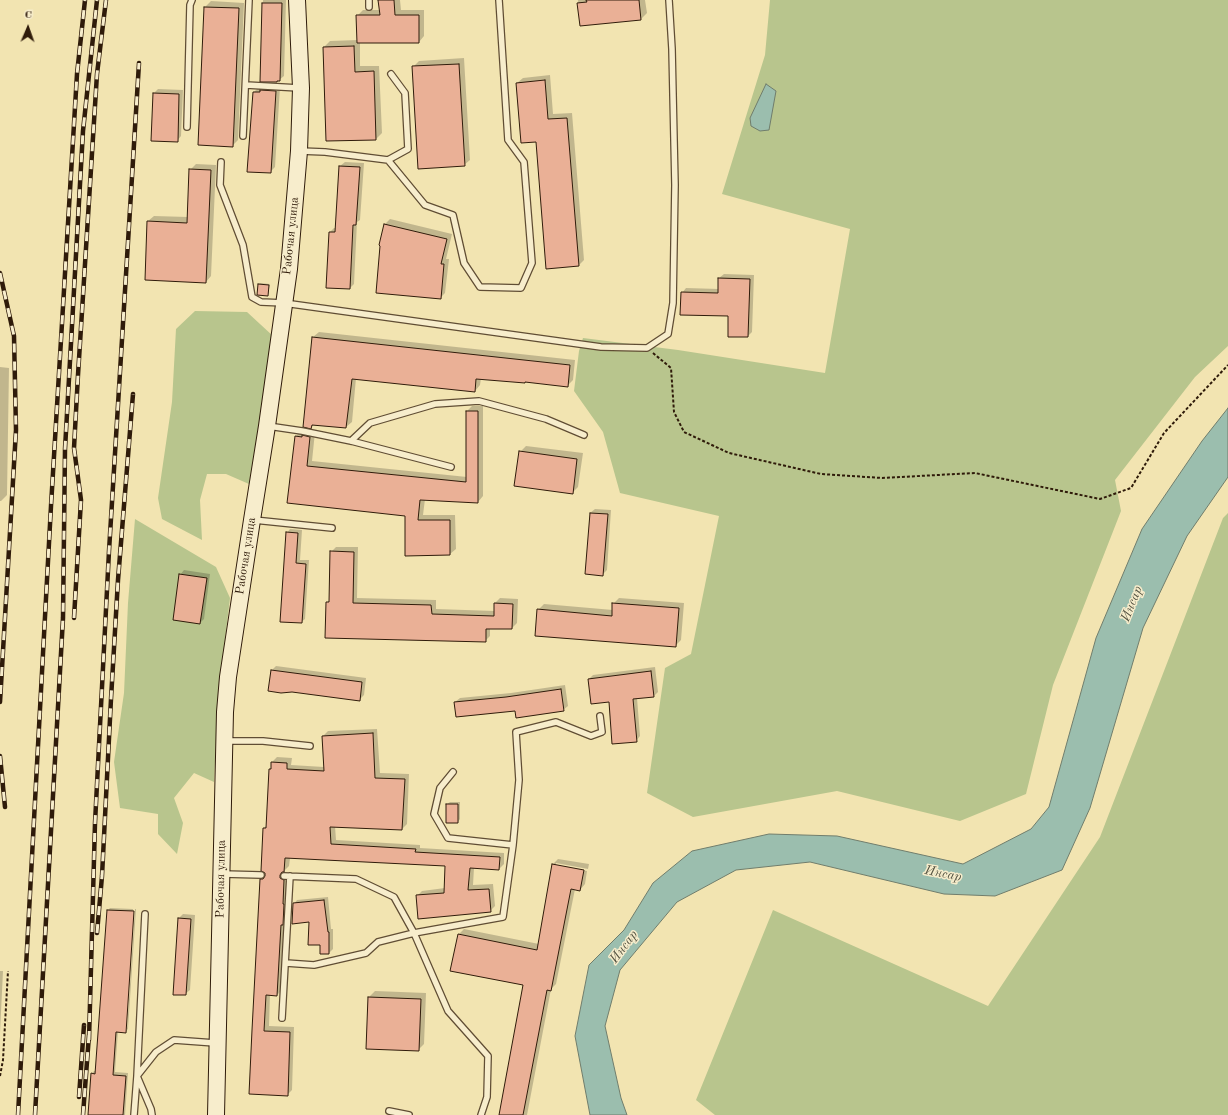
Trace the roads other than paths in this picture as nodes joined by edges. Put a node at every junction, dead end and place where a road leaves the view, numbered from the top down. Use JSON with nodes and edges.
{"nodes":[{"id":1,"x":192,"y":0,"type":"edge"},
{"id":2,"x":249,"y":0,"type":"edge"},
{"id":3,"x":297,"y":0,"type":"edge"},
{"id":4,"x":369,"y":0,"type":"edge"},
{"id":5,"x":499,"y":0,"type":"edge"},
{"id":6,"x":669,"y":0,"type":"edge"},
{"id":7,"x":370,"y":7,"type":"dead end"},
{"id":8,"x":390,"y":74,"type":"dead end"},
{"id":9,"x":246,"y":85,"type":"junction"},
{"id":10,"x":301,"y":88,"type":"junction"},
{"id":11,"x":187,"y":127,"type":"dead end"},
{"id":12,"x":243,"y":136,"type":"dead end"},
{"id":13,"x":299,"y":151,"type":"junction"},
{"id":14,"x":388,"y":160,"type":"junction"},
{"id":15,"x":221,"y":162,"type":"dead end"},
{"id":16,"x":284,"y":303,"type":"junction"},
{"id":17,"x":267,"y":426,"type":"junction"},
{"id":18,"x":584,"y":435,"type":"dead end"},
{"id":19,"x":351,"y":441,"type":"junction"},
{"id":20,"x":451,"y":467,"type":"dead end"},
{"id":21,"x":252,"y":520,"type":"junction"},
{"id":22,"x":332,"y":528,"type":"dead end"},
{"id":23,"x":600,"y":716,"type":"dead end"},
{"id":24,"x":225,"y":741,"type":"junction"},
{"id":25,"x":310,"y":746,"type":"dead end"},
{"id":26,"x":453,"y":772,"type":"dead end"},
{"id":27,"x":513,"y":845,"type":"junction"},
{"id":28,"x":221,"y":874,"type":"junction"},
{"id":29,"x":260,"y":875,"type":"dead end"},
{"id":30,"x":145,"y":914,"type":"dead end"},
{"id":31,"x":414,"y":934,"type":"junction"},
{"id":32,"x":286,"y":963,"type":"junction"},
{"id":33,"x":282,"y":1018,"type":"dead end"},
{"id":34,"x":218,"y":1043,"type":"junction"},
{"id":35,"x":137,"y":1076,"type":"junction"},
{"id":36,"x":389,"y":1111,"type":"dead end"},
{"id":37,"x":134,"y":1115,"type":"edge"},
{"id":38,"x":152,"y":1115,"type":"edge"},
{"id":39,"x":216,"y":1115,"type":"edge"},
{"id":40,"x":409,"y":1115,"type":"edge"},
{"id":41,"x":481,"y":1115,"type":"edge"}],
"edges":[{"from":1,"to":11,"type":"lane"},
{"from":2,"to":9,"type":"lane"},
{"from":3,"to":10,"type":"street","name":"Рабочая улица"},
{"from":4,"to":7,"type":"lane"},
{"from":5,"to":14,"type":"lane"},
{"from":6,"to":16,"type":"lane"},
{"from":8,"to":14,"type":"lane"},
{"from":9,"to":10,"type":"lane"},
{"from":9,"to":12,"type":"lane"},
{"from":10,"to":13,"type":"street","name":"Рабочая улица"},
{"from":13,"to":14,"type":"lane"},
{"from":13,"to":16,"type":"street","name":"Рабочая улица"},
{"from":15,"to":16,"type":"lane"},
{"from":16,"to":17,"type":"street","name":"Рабочая улица"},
{"from":17,"to":19,"type":"lane"},
{"from":17,"to":21,"type":"street","name":"Рабочая улица"},
{"from":18,"to":19,"type":"lane"},
{"from":19,"to":20,"type":"lane"},
{"from":21,"to":22,"type":"lane"},
{"from":21,"to":24,"type":"street","name":"Рабочая улица"},
{"from":23,"to":27,"type":"lane"},
{"from":24,"to":25,"type":"lane"},
{"from":24,"to":28,"type":"street","name":"Рабочая улица"},
{"from":26,"to":27,"type":"lane"},
{"from":27,"to":31,"type":"lane"},
{"from":28,"to":29,"type":"lane"},
{"from":28,"to":34,"type":"street","name":"Рабочая улица"},
{"from":30,"to":35,"type":"lane"},
{"from":31,"to":32,"type":"lane"},
{"from":31,"to":32,"type":"lane"},
{"from":31,"to":41,"type":"lane"},
{"from":32,"to":33,"type":"lane"},
{"from":34,"to":35,"type":"lane"},
{"from":34,"to":39,"type":"street","name":"Рабочая улица"},
{"from":35,"to":37,"type":"lane"},
{"from":35,"to":38,"type":"lane"},
{"from":36,"to":40,"type":"lane"}]}
